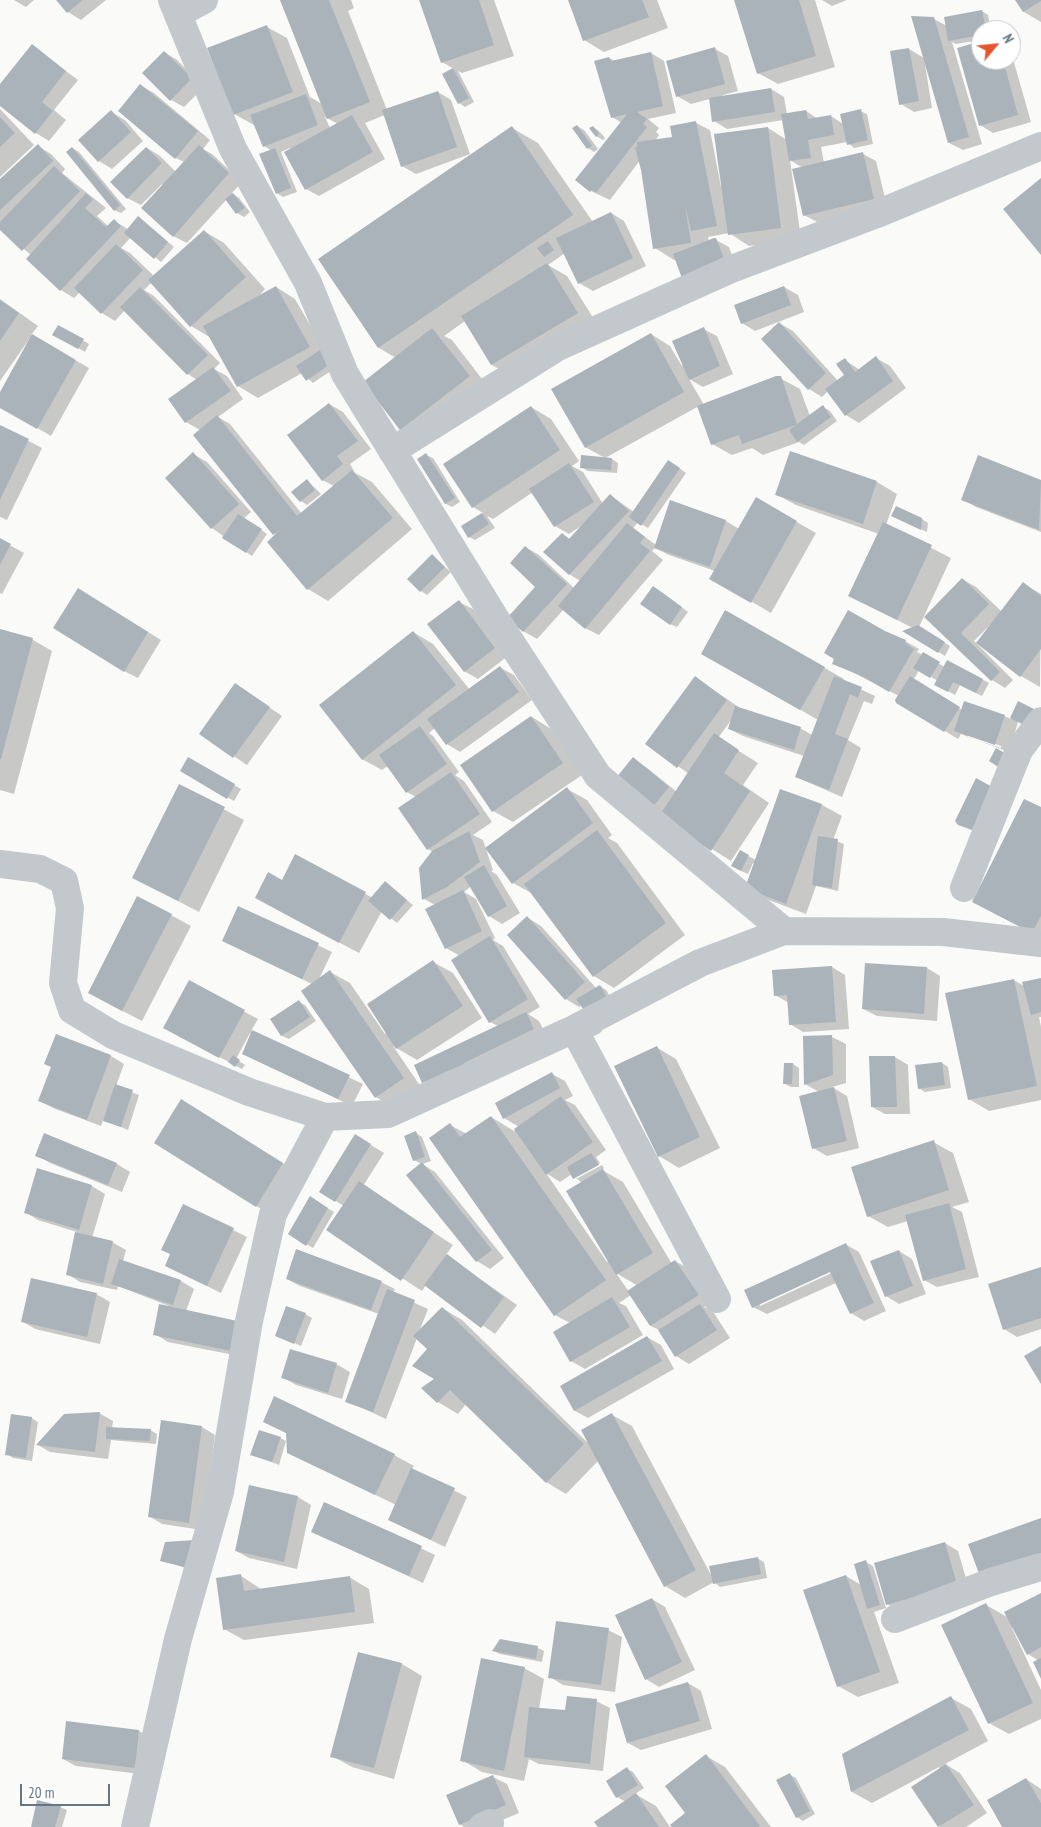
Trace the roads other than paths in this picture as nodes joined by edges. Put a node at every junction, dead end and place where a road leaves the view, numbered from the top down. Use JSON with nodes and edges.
{"nodes":[{"id":1,"x":204,"y":0,"type":"edge"},
{"id":2,"x":175,"y":7,"type":"edge"},
{"id":3,"x":1041,"y":146,"type":"edge"},
{"id":4,"x":392,"y":451,"type":"junction"},
{"id":5,"x":1041,"y":720,"type":"edge"},
{"id":6,"x":0,"y":864,"type":"edge"},
{"id":7,"x":964,"y":888,"type":"dead end"},
{"id":8,"x":792,"y":931,"type":"junction"},
{"id":9,"x":1030,"y":941,"type":"edge"},
{"id":10,"x":574,"y":1030,"type":"junction"},
{"id":11,"x":325,"y":1117,"type":"junction"},
{"id":12,"x":717,"y":1299,"type":"dead end"},
{"id":13,"x":1041,"y":1567,"type":"edge"},
{"id":14,"x":895,"y":1619,"type":"dead end"},
{"id":15,"x":134,"y":1827,"type":"edge"}],
"edges":[{"from":1,"to":2,"type":"street"},
{"from":2,"to":4,"type":"street"},
{"from":3,"to":4,"type":"street"},
{"from":4,"to":8,"type":"street"},
{"from":5,"to":7,"type":"street"},
{"from":6,"to":11,"type":"street"},
{"from":8,"to":9,"type":"street"},
{"from":8,"to":10,"type":"street"},
{"from":10,"to":11,"type":"street"},
{"from":10,"to":12,"type":"street"},
{"from":11,"to":15,"type":"street"},
{"from":13,"to":14,"type":"street"}]}
